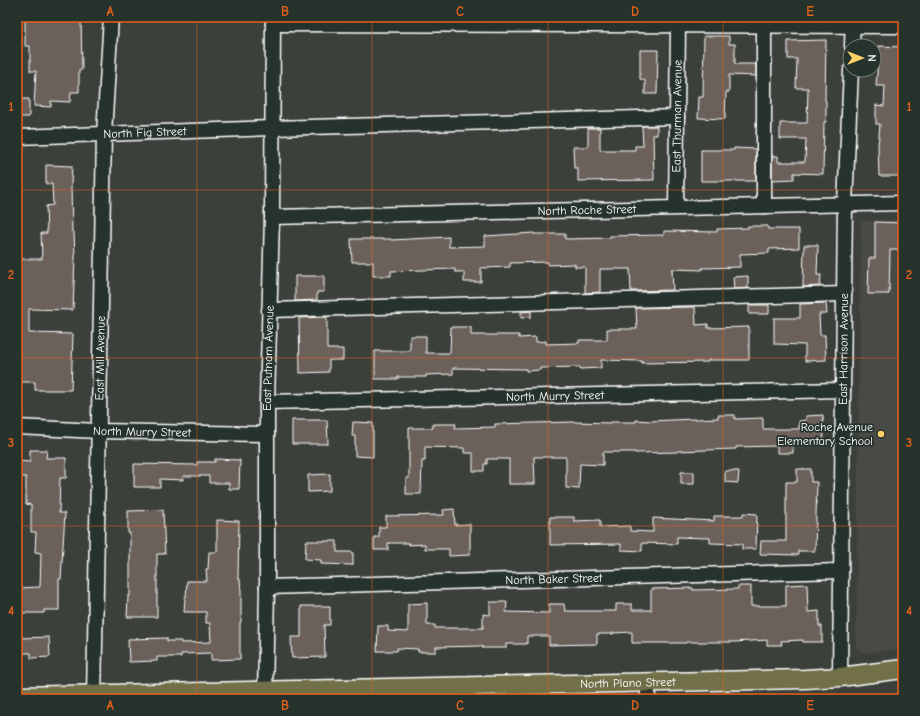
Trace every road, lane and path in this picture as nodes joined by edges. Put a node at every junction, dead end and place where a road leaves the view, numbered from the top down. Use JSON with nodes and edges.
{"nodes":[{"id":1,"x":111,"y":17,"type":"edge"},
{"id":2,"x":273,"y":21,"type":"edge"},
{"id":3,"x":853,"y":21,"type":"edge"},
{"id":4,"x":678,"y":25,"type":"junction"},
{"id":5,"x":764,"y":25,"type":"junction"},
{"id":6,"x":903,"y":26,"type":"edge"},
{"id":7,"x":852,"y":38,"type":"edge"},
{"id":8,"x":851,"y":78,"type":"edge"},
{"id":9,"x":677,"y":118,"type":"junction"},
{"id":10,"x":272,"y":128,"type":"junction"},
{"id":11,"x":104,"y":134,"type":"junction"},
{"id":12,"x":17,"y":137,"type":"edge"},
{"id":13,"x":903,"y":203,"type":"edge"},
{"id":14,"x":845,"y":204,"type":"junction"},
{"id":15,"x":764,"y":206,"type":"junction"},
{"id":16,"x":676,"y":208,"type":"junction"},
{"id":17,"x":272,"y":217,"type":"junction"},
{"id":18,"x":844,"y":294,"type":"junction"},
{"id":19,"x":269,"y":310,"type":"junction"},
{"id":20,"x":843,"y":390,"type":"junction"},
{"id":21,"x":267,"y":402,"type":"junction"},
{"id":22,"x":17,"y":427,"type":"edge"},
{"id":23,"x":98,"y":430,"type":"junction"},
{"id":24,"x":267,"y":434,"type":"junction"},
{"id":25,"x":840,"y":571,"type":"junction"},
{"id":26,"x":267,"y":587,"type":"junction"},
{"id":27,"x":903,"y":669,"type":"edge"},
{"id":28,"x":840,"y":676,"type":"junction"},
{"id":29,"x":648,"y":691,"type":"edge"},
{"id":30,"x":467,"y":692,"type":"edge"},
{"id":31,"x":265,"y":694,"type":"edge"},
{"id":32,"x":17,"y":696,"type":"edge"},
{"id":33,"x":94,"y":696,"type":"edge"}],
"edges":[{"from":1,"to":11,"type":"street","name":"East Mill Avenue"},
{"from":2,"to":4,"type":"street"},
{"from":2,"to":10,"type":"street","name":"East Putnam Avenue"},
{"from":3,"to":5,"type":"street"},
{"from":3,"to":6,"type":"street"},
{"from":3,"to":7,"type":"street"},
{"from":4,"to":5,"type":"street"},
{"from":4,"to":9,"type":"street","name":"East Thurman Avenue"},
{"from":5,"to":15,"type":"street"},
{"from":8,"to":14,"type":"street","name":"East Harrison Avenue"},
{"from":9,"to":10,"type":"street","name":"North Fig Street"},
{"from":9,"to":16,"type":"street","name":"East Thurman Avenue"},
{"from":10,"to":11,"type":"street","name":"North Fig Street"},
{"from":10,"to":17,"type":"street","name":"East Putnam Avenue"},
{"from":11,"to":12,"type":"street","name":"North Fig Street"},
{"from":11,"to":23,"type":"street","name":"East Mill Avenue"},
{"from":13,"to":14,"type":"street","name":"North Roche Street"},
{"from":14,"to":15,"type":"street","name":"North Roche Street"},
{"from":14,"to":18,"type":"street","name":"East Harrison Avenue"},
{"from":15,"to":16,"type":"street","name":"North Roche Street"},
{"from":16,"to":17,"type":"street","name":"North Roche Street"},
{"from":17,"to":19,"type":"street","name":"East Putnam Avenue"},
{"from":18,"to":19,"type":"street"},
{"from":18,"to":20,"type":"street","name":"East Harrison Avenue"},
{"from":19,"to":21,"type":"street","name":"East Putnam Avenue"},
{"from":20,"to":21,"type":"street","name":"North Murry Street"},
{"from":20,"to":25,"type":"street","name":"East Harrison Avenue"},
{"from":21,"to":24,"type":"street","name":"East Putnam Avenue"},
{"from":22,"to":23,"type":"street","name":"North Murry Street"},
{"from":23,"to":24,"type":"street","name":"North Murry Street"},
{"from":23,"to":33,"type":"street","name":"East Mill Avenue"},
{"from":24,"to":26,"type":"street","name":"East Putnam Avenue"},
{"from":25,"to":26,"type":"street","name":"North Baker Street"},
{"from":25,"to":28,"type":"street","name":"East Harrison Avenue"},
{"from":26,"to":31,"type":"street","name":"East Putnam Avenue"},
{"from":27,"to":28,"type":"main road","name":"North Plano Street"},
{"from":28,"to":29,"type":"main road","name":"North Plano Street"},
{"from":29,"to":30,"type":"main road","name":"North Plano Street"},
{"from":30,"to":31,"type":"main road","name":"North Plano Street"},
{"from":31,"to":33,"type":"main road","name":"North Plano Street"},
{"from":32,"to":33,"type":"main road","name":"North Plano Street"}]}
